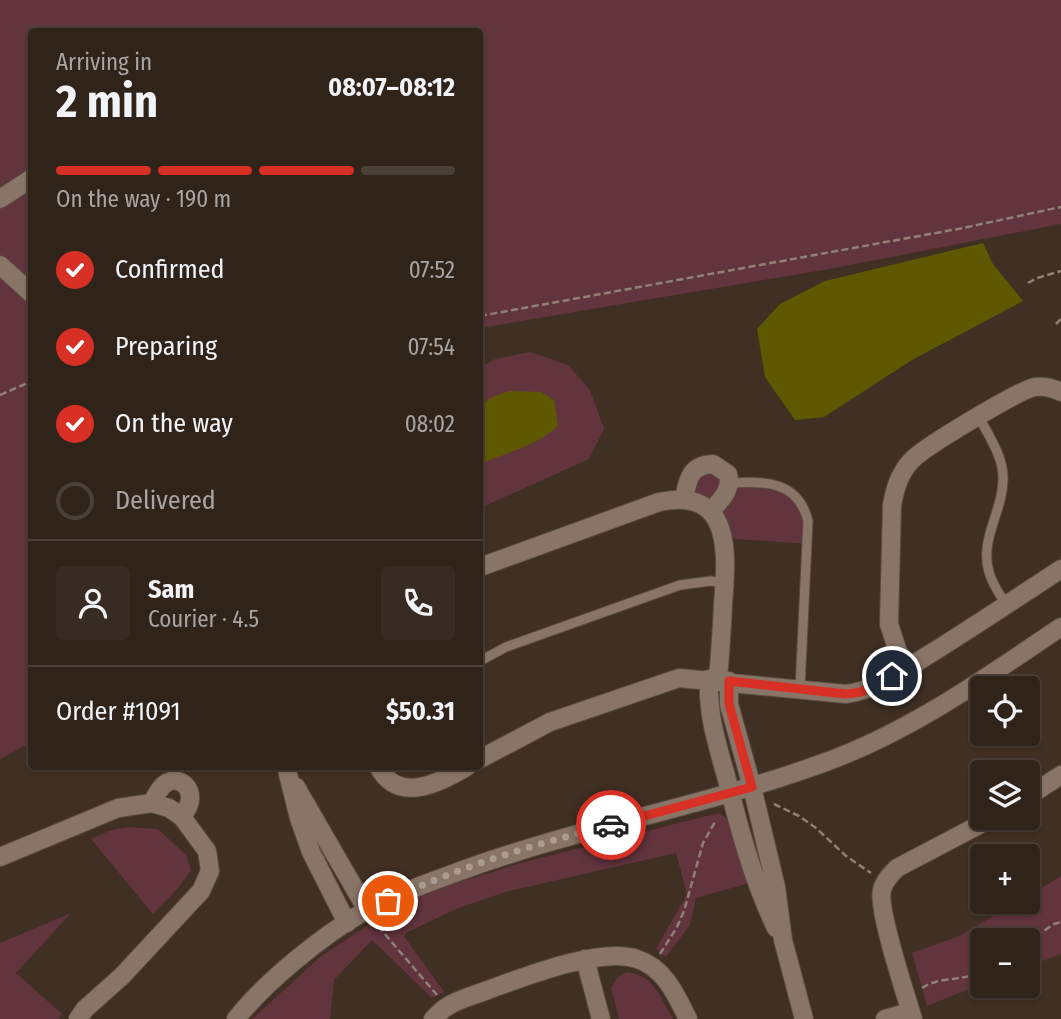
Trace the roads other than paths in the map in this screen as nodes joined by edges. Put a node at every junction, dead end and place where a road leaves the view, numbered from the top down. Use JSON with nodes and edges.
{"nodes":[{"id":1,"x":28,"y":181,"type":"edge"},
{"id":2,"x":0,"y":199,"type":"edge"},
{"id":3,"x":0,"y":265,"type":"edge"},
{"id":4,"x":28,"y":290,"type":"edge"},
{"id":5,"x":1056,"y":390,"type":"edge"},
{"id":6,"x":979,"y":417,"type":"junction"},
{"id":7,"x":730,"y":483,"type":"junction"},
{"id":8,"x":684,"y":498,"type":"junction"},
{"id":9,"x":711,"y":511,"type":"junction"},
{"id":10,"x":483,"y":565,"type":"edge"},
{"id":11,"x":1061,"y":569,"type":"edge"},
{"id":12,"x":725,"y":583,"type":"junction"},
{"id":13,"x":1007,"y":606,"type":"junction"},
{"id":14,"x":1061,"y":627,"type":"edge"},
{"id":15,"x":483,"y":658,"type":"edge"},
{"id":16,"x":908,"y":667,"type":"junction"},
{"id":17,"x":719,"y":680,"type":"junction"},
{"id":18,"x":800,"y":688,"type":"junction"},
{"id":19,"x":483,"y":757,"type":"edge"},
{"id":20,"x":286,"y":770,"type":"edge"},
{"id":21,"x":287,"y":770,"type":"edge"},
{"id":22,"x":381,"y":770,"type":"edge"},
{"id":23,"x":462,"y":770,"type":"edge"},
{"id":24,"x":1061,"y":775,"type":"edge"},
{"id":25,"x":752,"y":787,"type":"junction"},
{"id":26,"x":1040,"y":789,"type":"edge"},
{"id":27,"x":730,"y":793,"type":"junction"},
{"id":28,"x":152,"y":803,"type":"junction"},
{"id":29,"x":182,"y":817,"type":"junction"},
{"id":30,"x":970,"y":829,"type":"edge"},
{"id":31,"x":0,"y":857,"type":"edge"},
{"id":32,"x":367,"y":910,"type":"junction"},
{"id":33,"x":347,"y":923,"type":"junction"},
{"id":34,"x":782,"y":940,"type":"junction"},
{"id":35,"x":585,"y":960,"type":"junction"},
{"id":36,"x":910,"y":1010,"type":"edge"},
{"id":37,"x":78,"y":1019,"type":"edge"},
{"id":38,"x":236,"y":1019,"type":"edge"},
{"id":39,"x":433,"y":1019,"type":"edge"},
{"id":40,"x":601,"y":1019,"type":"edge"},
{"id":41,"x":688,"y":1019,"type":"edge"},
{"id":42,"x":804,"y":1019,"type":"edge"},
{"id":43,"x":885,"y":1019,"type":"edge"}],
"edges":[{"from":1,"to":2,"type":"street"},
{"from":3,"to":4,"type":"street"},
{"from":5,"to":6,"type":"street"},
{"from":6,"to":13,"type":"lane"},
{"from":6,"to":16,"type":"street"},
{"from":7,"to":8,"type":"street"},
{"from":7,"to":9,"type":"street"},
{"from":7,"to":18,"type":"lane"},
{"from":8,"to":9,"type":"street"},
{"from":8,"to":10,"type":"street"},
{"from":9,"to":12,"type":"street"},
{"from":11,"to":13,"type":"street"},
{"from":12,"to":15,"type":"lane"},
{"from":12,"to":17,"type":"street"},
{"from":13,"to":16,"type":"street"},
{"from":14,"to":25,"type":"street"},
{"from":16,"to":18,"type":"street"},
{"from":17,"to":18,"type":"street"},
{"from":17,"to":19,"type":"street"},
{"from":17,"to":25,"type":"street"},
{"from":17,"to":27,"type":"street"},
{"from":20,"to":33,"type":"street"},
{"from":21,"to":32,"type":"street"},
{"from":22,"to":23,"type":"street"},
{"from":24,"to":26,"type":"street"},
{"from":25,"to":27,"type":"street"},
{"from":25,"to":34,"type":"street"},
{"from":27,"to":32,"type":"street"},
{"from":27,"to":34,"type":"street"},
{"from":28,"to":29,"type":"street"},
{"from":28,"to":29,"type":"street"},
{"from":28,"to":31,"type":"street"},
{"from":29,"to":37,"type":"street"},
{"from":30,"to":36,"type":"street"},
{"from":32,"to":33,"type":"street"},
{"from":33,"to":38,"type":"street"},
{"from":34,"to":42,"type":"street"},
{"from":35,"to":39,"type":"street"},
{"from":35,"to":40,"type":"street"},
{"from":35,"to":41,"type":"street"},
{"from":36,"to":43,"type":"street"}]}
